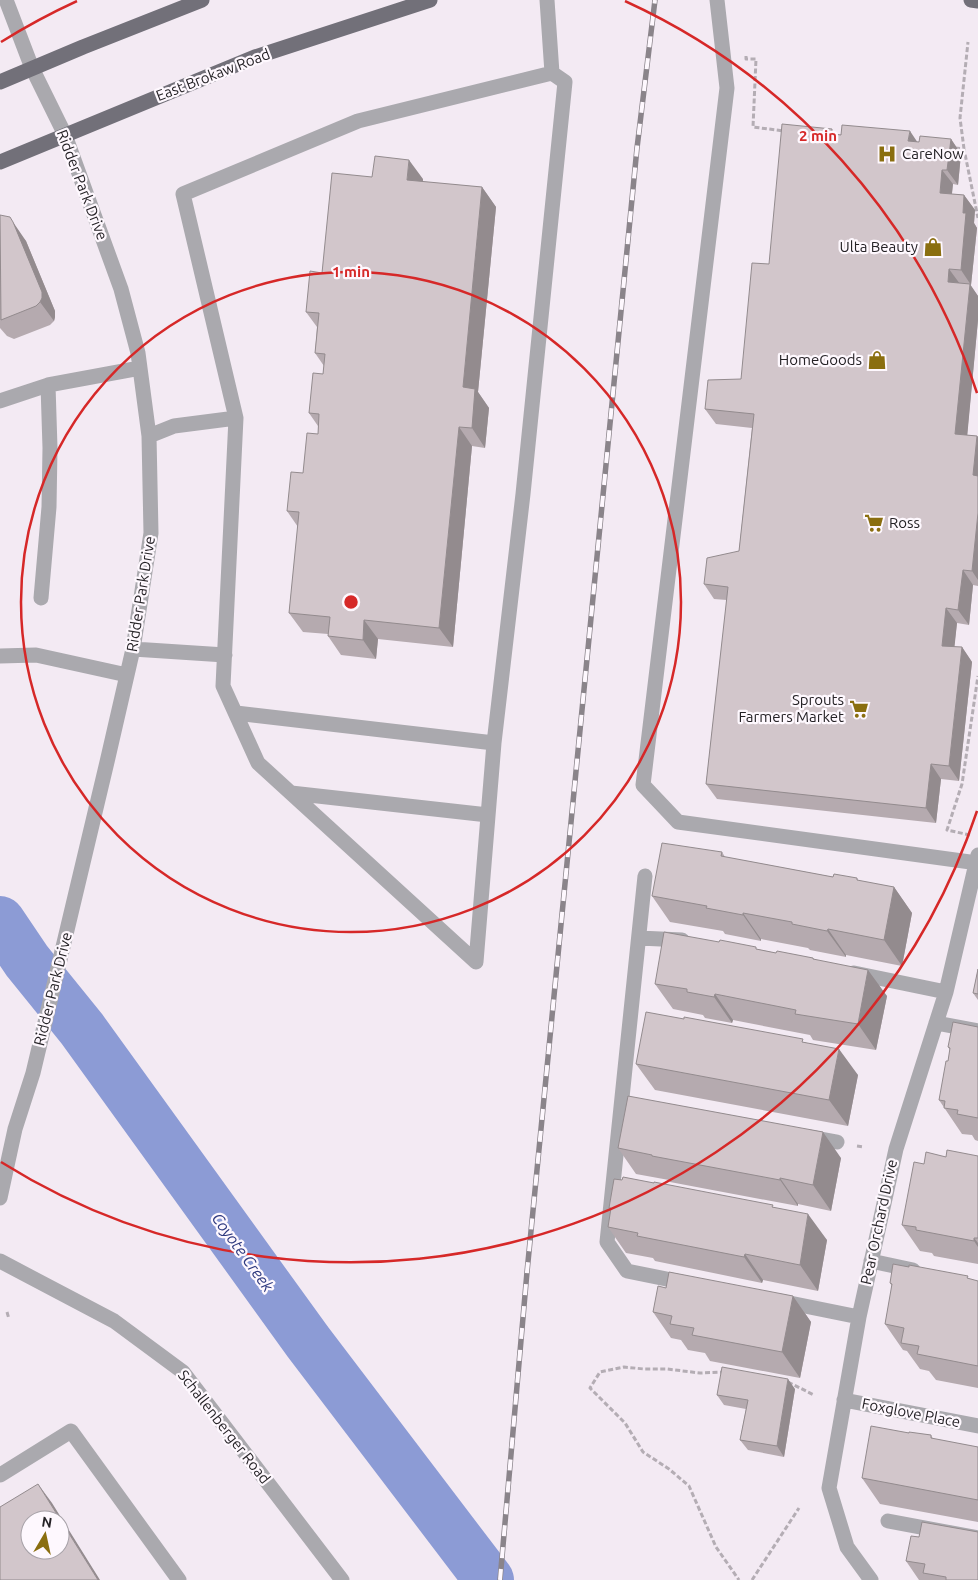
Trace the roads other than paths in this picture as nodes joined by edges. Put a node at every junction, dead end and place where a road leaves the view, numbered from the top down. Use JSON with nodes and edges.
{"nodes":[{"id":1,"x":6,"y":0,"type":"edge"},
{"id":2,"x":202,"y":0,"type":"edge"},
{"id":3,"x":430,"y":0,"type":"edge"},
{"id":4,"x":547,"y":0,"type":"edge"},
{"id":5,"x":718,"y":0,"type":"edge"},
{"id":6,"x":970,"y":0,"type":"edge"},
{"id":7,"x":978,"y":2,"type":"edge"},
{"id":8,"x":32,"y":68,"type":"junction"},
{"id":9,"x":552,"y":73,"type":"junction"},
{"id":10,"x":0,"y":82,"type":"edge"},
{"id":11,"x":65,"y":135,"type":"junction"},
{"id":12,"x":0,"y":162,"type":"edge"},
{"id":13,"x":140,"y":368,"type":"junction"},
{"id":14,"x":48,"y":385,"type":"junction"},
{"id":15,"x":0,"y":401,"type":"edge"},
{"id":16,"x":236,"y":418,"type":"junction"},
{"id":17,"x":149,"y":436,"type":"junction"},
{"id":18,"x":41,"y":598,"type":"dead end"},
{"id":19,"x":132,"y":649,"type":"junction"},
{"id":20,"x":225,"y":655,"type":"junction"},
{"id":21,"x":0,"y":656,"type":"edge"},
{"id":22,"x":126,"y":675,"type":"junction"},
{"id":23,"x":236,"y":713,"type":"junction"},
{"id":24,"x":494,"y":743,"type":"junction"},
{"id":25,"x":290,"y":793,"type":"junction"},
{"id":26,"x":488,"y":815,"type":"junction"},
{"id":27,"x":978,"y":860,"type":"edge"},
{"id":28,"x":645,"y":876,"type":"dead end"},
{"id":29,"x":639,"y":938,"type":"junction"},
{"id":30,"x":694,"y":942,"type":"edge"},
{"id":31,"x":838,"y":970,"type":"edge"},
{"id":32,"x":946,"y":992,"type":"junction"},
{"id":33,"x":936,"y":1023,"type":"junction"},
{"id":34,"x":978,"y":1030,"type":"edge"},
{"id":35,"x":798,"y":1135,"type":"edge"},
{"id":36,"x":836,"y":1142,"type":"dead end"},
{"id":37,"x":0,"y":1198,"type":"edge"},
{"id":38,"x":0,"y":1261,"type":"edge"},
{"id":39,"x":871,"y":1261,"type":"junction"},
{"id":40,"x":925,"y":1272,"type":"edge"},
{"id":41,"x":704,"y":1286,"type":"edge"},
{"id":42,"x":763,"y":1298,"type":"edge"},
{"id":43,"x":859,"y":1317,"type":"junction"},
{"id":44,"x":844,"y":1400,"type":"junction"},
{"id":45,"x":978,"y":1426,"type":"edge"},
{"id":46,"x":0,"y":1475,"type":"edge"},
{"id":47,"x":888,"y":1521,"type":"dead end"},
{"id":48,"x":978,"y":1538,"type":"edge"},
{"id":49,"x":179,"y":1580,"type":"edge"},
{"id":50,"x":342,"y":1580,"type":"edge"},
{"id":51,"x":871,"y":1580,"type":"edge"}],
"edges":[{"from":1,"to":8,"type":"street","name":"Ridder Park Drive"},
{"from":2,"to":8,"type":"main road"},
{"from":3,"to":11,"type":"main road","name":"East Brokaw Road"},
{"from":4,"to":9,"type":"street"},
{"from":5,"to":27,"type":"street"},
{"from":6,"to":7,"type":"main road"},
{"from":8,"to":10,"type":"main road"},
{"from":8,"to":11,"type":"street","name":"Ridder Park Drive"},
{"from":9,"to":16,"type":"street"},
{"from":9,"to":24,"type":"street"},
{"from":11,"to":12,"type":"main road","name":"East Brokaw Road"},
{"from":11,"to":13,"type":"street","name":"Ridder Park Drive"},
{"from":13,"to":14,"type":"street"},
{"from":13,"to":17,"type":"street","name":"Ridder Park Drive"},
{"from":14,"to":15,"type":"street"},
{"from":14,"to":18,"type":"street"},
{"from":16,"to":17,"type":"street"},
{"from":16,"to":20,"type":"street"},
{"from":17,"to":19,"type":"street","name":"Ridder Park Drive"},
{"from":19,"to":20,"type":"street"},
{"from":19,"to":22,"type":"street","name":"Ridder Park Drive"},
{"from":20,"to":23,"type":"street"},
{"from":21,"to":22,"type":"street"},
{"from":22,"to":37,"type":"street","name":"Ridder Park Drive"},
{"from":23,"to":24,"type":"street"},
{"from":23,"to":25,"type":"street"},
{"from":24,"to":26,"type":"street"},
{"from":25,"to":26,"type":"street"},
{"from":25,"to":26,"type":"street"},
{"from":27,"to":32,"type":"street","name":"Pear Orchard Drive"},
{"from":28,"to":29,"type":"street"},
{"from":29,"to":30,"type":"street"},
{"from":29,"to":41,"type":"street"},
{"from":31,"to":32,"type":"street"},
{"from":32,"to":33,"type":"street","name":"Pear Orchard Drive"},
{"from":33,"to":34,"type":"street"},
{"from":33,"to":39,"type":"street","name":"Pear Orchard Drive"},
{"from":35,"to":36,"type":"street"},
{"from":38,"to":50,"type":"street","name":"Schallenberger Road"},
{"from":39,"to":40,"type":"street"},
{"from":39,"to":43,"type":"street","name":"Pear Orchard Drive"},
{"from":42,"to":43,"type":"street"},
{"from":43,"to":44,"type":"street","name":"Pear Orchard Drive"},
{"from":44,"to":45,"type":"street","name":"Foxglove Place"},
{"from":44,"to":51,"type":"street","name":"Pear Orchard Drive"},
{"from":46,"to":49,"type":"street"},
{"from":47,"to":48,"type":"street"}]}
